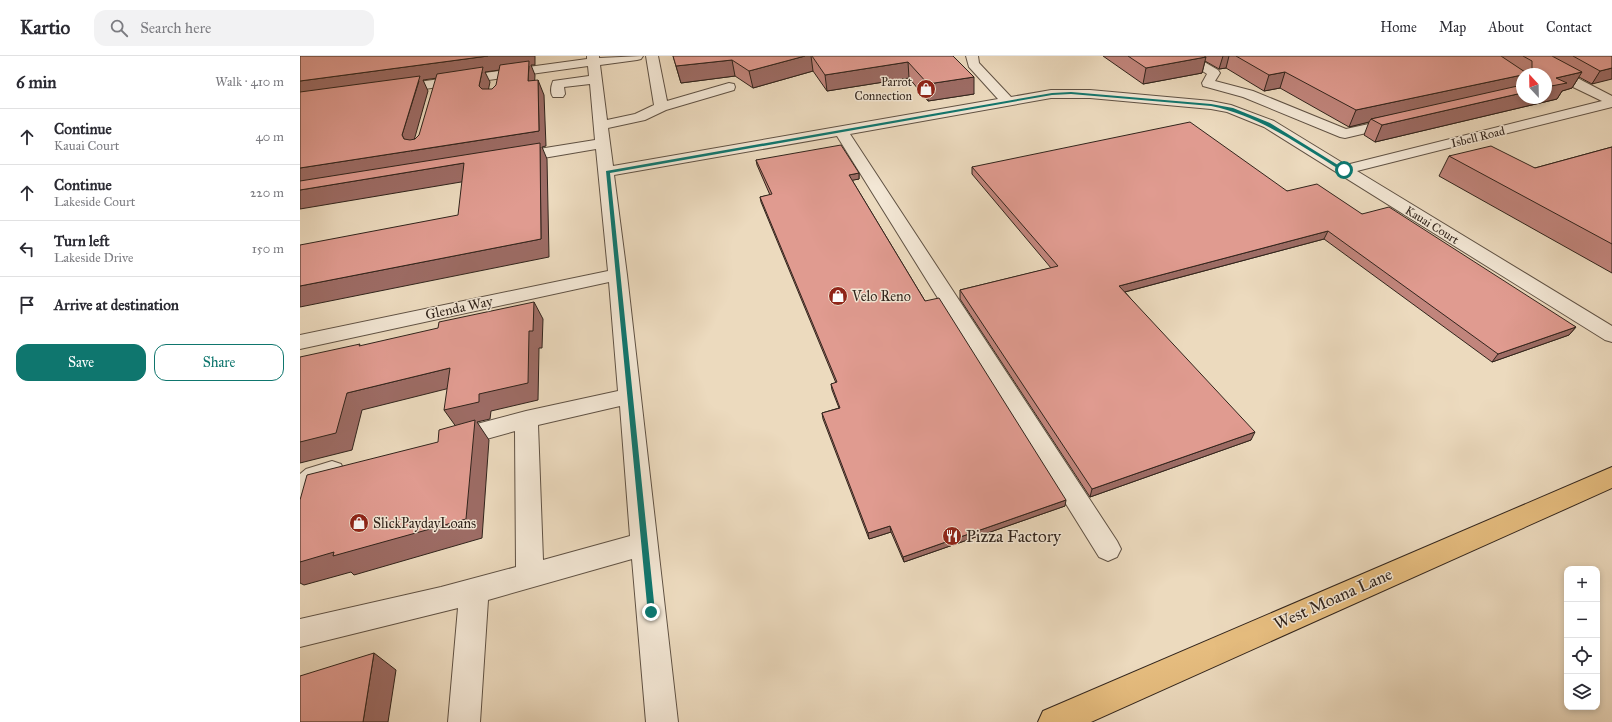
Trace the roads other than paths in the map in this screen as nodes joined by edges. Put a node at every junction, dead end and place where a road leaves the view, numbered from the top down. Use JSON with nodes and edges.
{"nodes":[{"id":1,"x":637,"y":56,"type":"edge"},
{"id":2,"x":652,"y":56,"type":"edge"},
{"id":3,"x":972,"y":56,"type":"edge"},
{"id":4,"x":1186,"y":56,"type":"edge"},
{"id":5,"x":1530,"y":56,"type":"edge"},
{"id":6,"x":594,"y":59,"type":"edge"},
{"id":7,"x":596,"y":79,"type":"junction"},
{"id":8,"x":438,"y":83,"type":"junction"},
{"id":9,"x":1208,"y":83,"type":"junction"},
{"id":10,"x":729,"y":87,"type":"edge"},
{"id":11,"x":385,"y":91,"type":"edge"},
{"id":12,"x":558,"y":94,"type":"dead end"},
{"id":13,"x":434,"y":99,"type":"edge"},
{"id":14,"x":1008,"y":102,"type":"junction"},
{"id":15,"x":1612,"y":102,"type":"edge"},
{"id":16,"x":1185,"y":103,"type":"junction"},
{"id":17,"x":661,"y":107,"type":"junction"},
{"id":18,"x":1405,"y":120,"type":"edge"},
{"id":19,"x":602,"y":125,"type":"junction"},
{"id":20,"x":841,"y":131,"type":"junction"},
{"id":21,"x":604,"y":143,"type":"junction"},
{"id":22,"x":502,"y":160,"type":"edge"},
{"id":23,"x":1344,"y":170,"type":"junction"},
{"id":24,"x":608,"y":172,"type":"junction"},
{"id":25,"x":618,"y":275,"type":"junction"},
{"id":26,"x":1612,"y":335,"type":"edge"},
{"id":27,"x":300,"y":342,"type":"edge"},
{"id":28,"x":630,"y":396,"type":"junction"},
{"id":29,"x":526,"y":419,"type":"junction"},
{"id":30,"x":436,"y":444,"type":"edge"},
{"id":31,"x":353,"y":466,"type":"edge"},
{"id":32,"x":1612,"y":477,"type":"edge"},
{"id":33,"x":300,"y":488,"type":"edge"},
{"id":34,"x":644,"y":544,"type":"junction"},
{"id":35,"x":1108,"y":549,"type":"dead end"},
{"id":36,"x":530,"y":576,"type":"junction"},
{"id":37,"x":474,"y":591,"type":"junction"},
{"id":38,"x":300,"y":633,"type":"edge"},
{"id":39,"x":464,"y":722,"type":"edge"},
{"id":40,"x":662,"y":722,"type":"edge"},
{"id":41,"x":1054,"y":722,"type":"edge"}],
"edges":[{"from":1,"to":6,"type":"street"},
{"from":2,"to":17,"type":"street"},
{"from":3,"to":14,"type":"street"},
{"from":4,"to":9,"type":"street"},
{"from":5,"to":15,"type":"street"},
{"from":6,"to":7,"type":"street"},
{"from":6,"to":8,"type":"street"},
{"from":7,"to":12,"type":"street"},
{"from":7,"to":19,"type":"street"},
{"from":8,"to":11,"type":"street"},
{"from":8,"to":13,"type":"street"},
{"from":9,"to":16,"type":"street"},
{"from":9,"to":18,"type":"street"},
{"from":10,"to":17,"type":"street"},
{"from":14,"to":16,"type":"street","name":"Kauai Court"},
{"from":14,"to":20,"type":"street","name":"Kauai Court"},
{"from":15,"to":23,"type":"street","name":"Isbell Road"},
{"from":16,"to":23,"type":"street","name":"Kauai Court"},
{"from":17,"to":19,"type":"street"},
{"from":19,"to":21,"type":"street"},
{"from":20,"to":24,"type":"street","name":"Kauai Court"},
{"from":20,"to":35,"type":"street"},
{"from":21,"to":22,"type":"street"},
{"from":21,"to":24,"type":"street"},
{"from":23,"to":26,"type":"street","name":"Kauai Court"},
{"from":24,"to":25,"type":"street"},
{"from":25,"to":27,"type":"street","name":"Glenda Way"},
{"from":25,"to":28,"type":"street"},
{"from":28,"to":29,"type":"street"},
{"from":28,"to":34,"type":"street"},
{"from":29,"to":30,"type":"street"},
{"from":29,"to":36,"type":"street"},
{"from":31,"to":33,"type":"street"},
{"from":32,"to":41,"type":"main road","name":"West Moana Lane"},
{"from":34,"to":36,"type":"street"},
{"from":34,"to":40,"type":"street"},
{"from":36,"to":37,"type":"street"},
{"from":37,"to":38,"type":"street"},
{"from":37,"to":39,"type":"street"}]}
